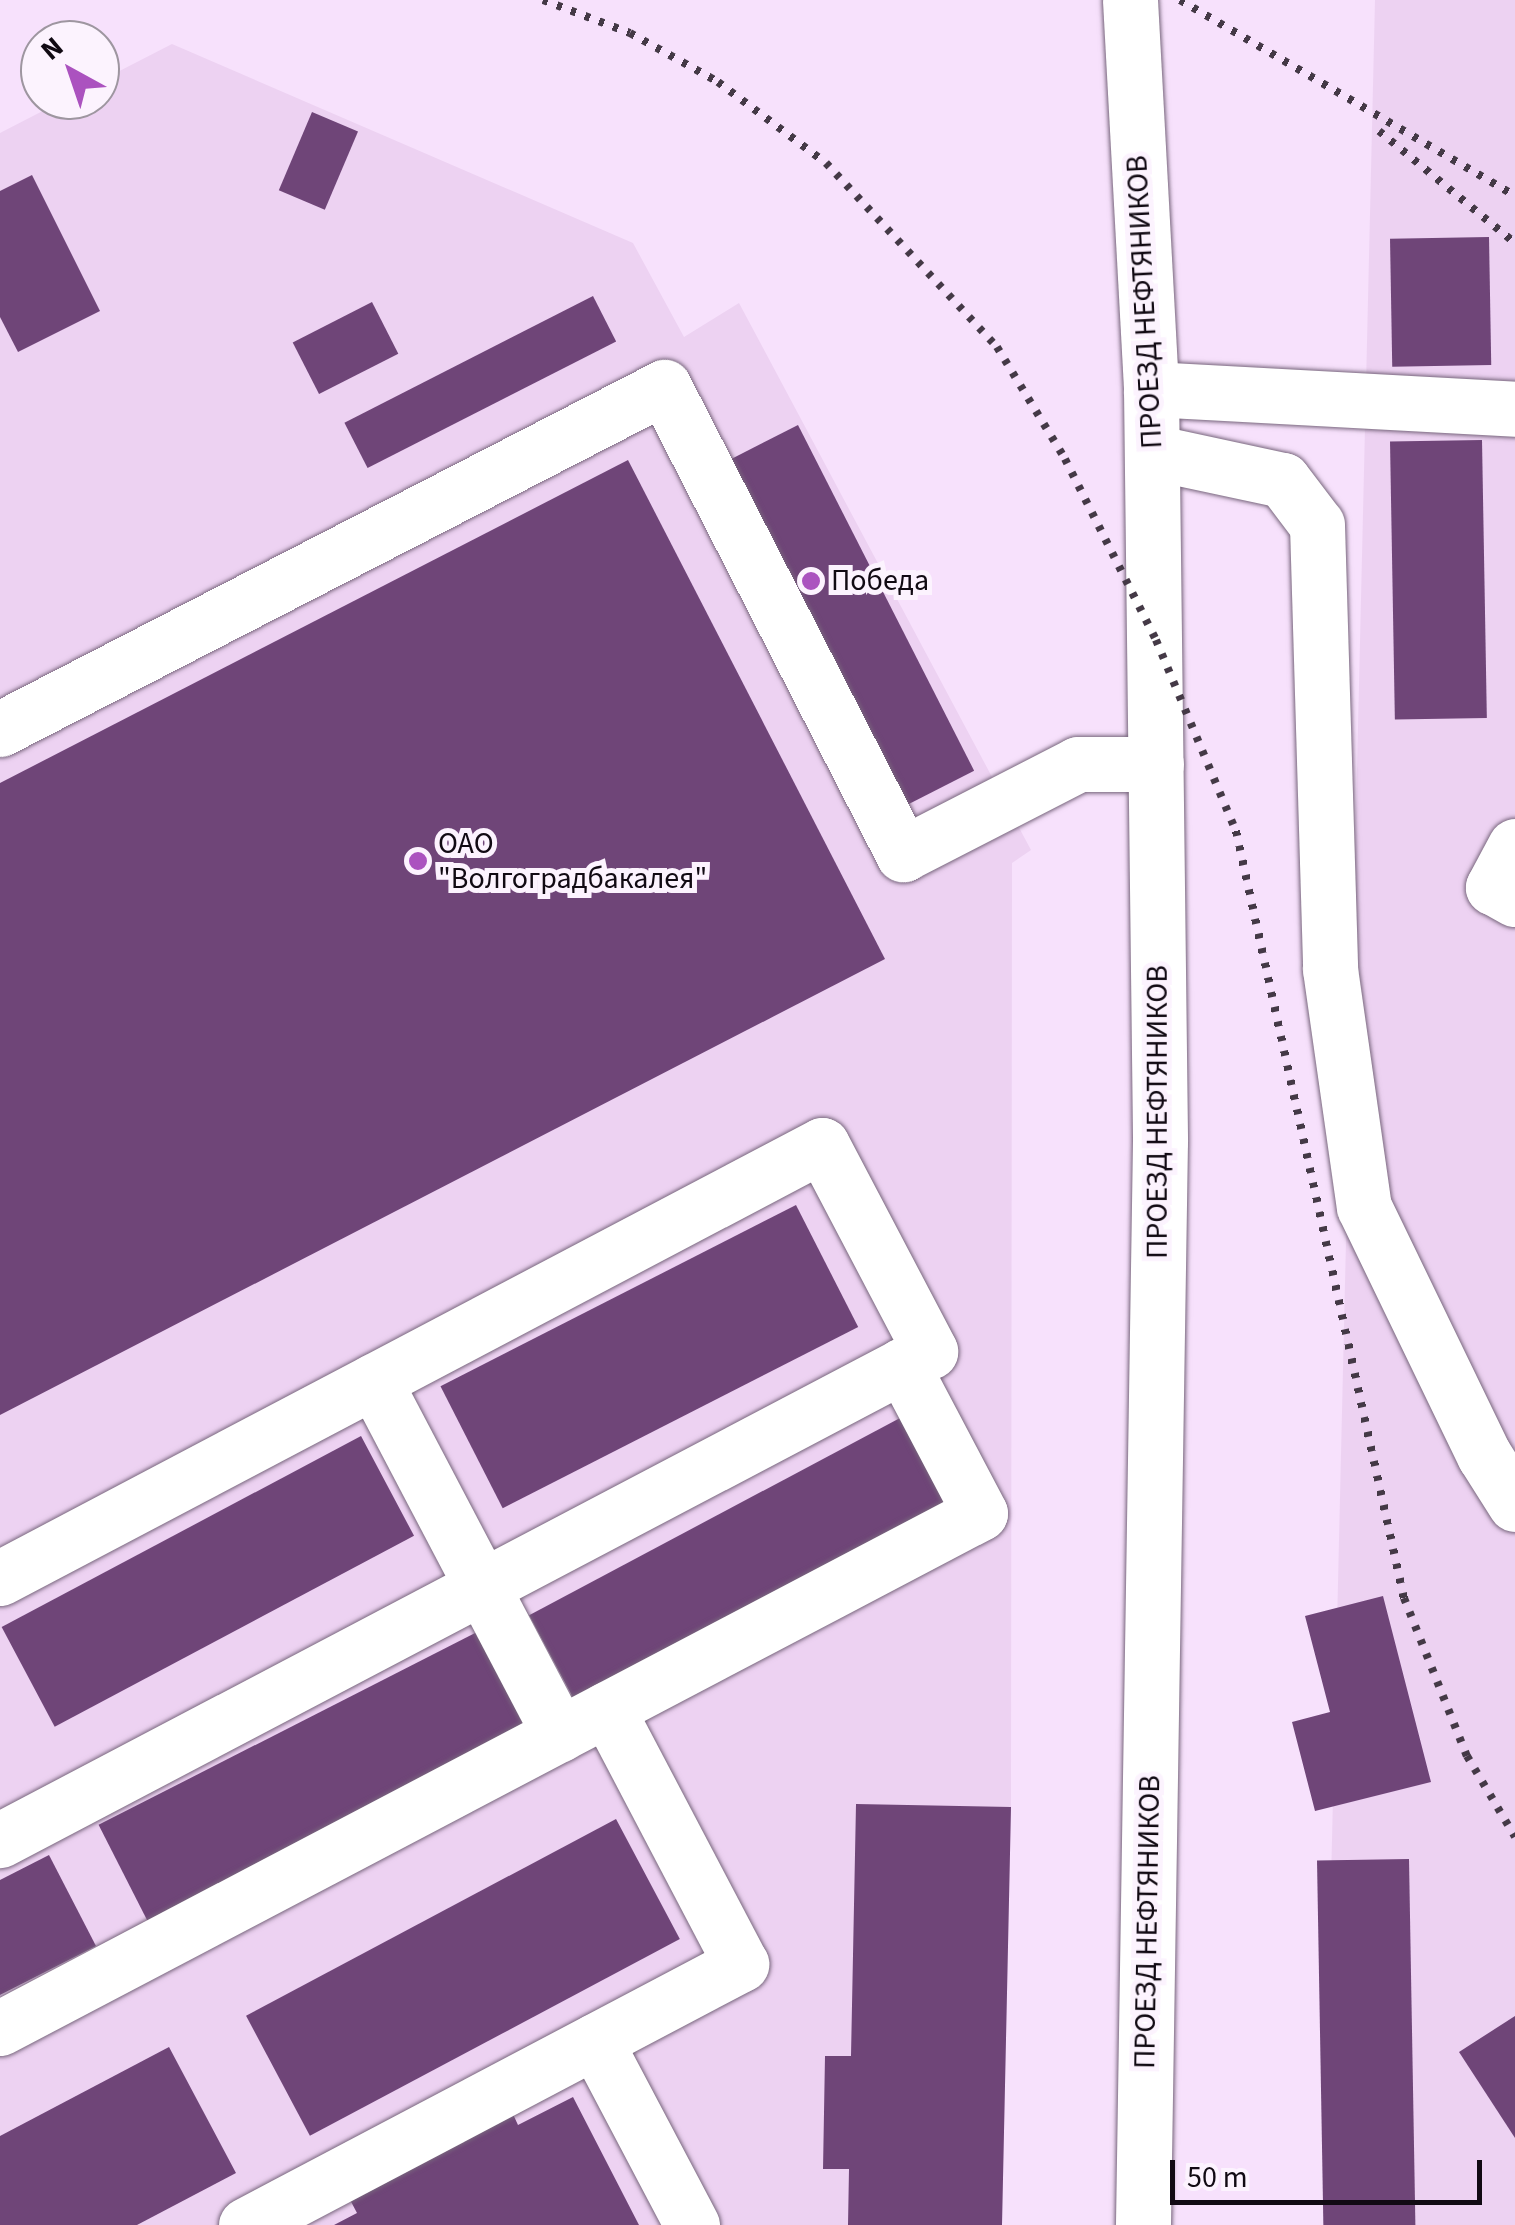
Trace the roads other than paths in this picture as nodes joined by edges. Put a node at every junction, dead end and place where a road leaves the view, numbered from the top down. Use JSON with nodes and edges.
{"nodes":[{"id":1,"x":1130,"y":0,"type":"edge"},
{"id":2,"x":1151,"y":389,"type":"junction"},
{"id":3,"x":1515,"y":409,"type":"edge"},
{"id":4,"x":1152,"y":452,"type":"junction"},
{"id":5,"x":0,"y":728,"type":"edge"},
{"id":6,"x":1156,"y":764,"type":"junction"},
{"id":7,"x":1515,"y":846,"type":"edge"},
{"id":8,"x":1515,"y":898,"type":"edge"},
{"id":9,"x":902,"y":1366,"type":"junction"},
{"id":10,"x":374,"y":1381,"type":"junction"},
{"id":11,"x":1512,"y":1492,"type":"edge"},
{"id":12,"x":0,"y":1578,"type":"edge"},
{"id":13,"x":482,"y":1587,"type":"junction"},
{"id":14,"x":607,"y":1709,"type":"junction"},
{"id":15,"x":559,"y":1734,"type":"junction"},
{"id":16,"x":0,"y":1840,"type":"edge"},
{"id":17,"x":0,"y":2028,"type":"edge"},
{"id":18,"x":595,"y":2042,"type":"junction"},
{"id":19,"x":246,"y":2225,"type":"edge"},
{"id":20,"x":692,"y":2225,"type":"edge"},
{"id":21,"x":1143,"y":2225,"type":"edge"}],
"edges":[{"from":1,"to":2,"type":"street","name":"ПРОЕЗД НЕФТЯНИКОВ"},
{"from":2,"to":3,"type":"street"},
{"from":2,"to":4,"type":"street","name":"ПРОЕЗД НЕФТЯНИКОВ"},
{"from":4,"to":6,"type":"street","name":"ПРОЕЗД НЕФТЯНИКОВ"},
{"from":4,"to":11,"type":"street"},
{"from":5,"to":6,"type":"street"},
{"from":6,"to":21,"type":"street","name":"ПРОЕЗД НЕФТЯНИКОВ"},
{"from":7,"to":8,"type":"street"},
{"from":9,"to":10,"type":"street"},
{"from":9,"to":13,"type":"street"},
{"from":9,"to":14,"type":"street"},
{"from":10,"to":12,"type":"street"},
{"from":10,"to":13,"type":"street"},
{"from":13,"to":15,"type":"street"},
{"from":13,"to":16,"type":"street"},
{"from":14,"to":15,"type":"street"},
{"from":14,"to":18,"type":"street"},
{"from":15,"to":17,"type":"street"},
{"from":18,"to":19,"type":"street"},
{"from":18,"to":20,"type":"street"}]}
